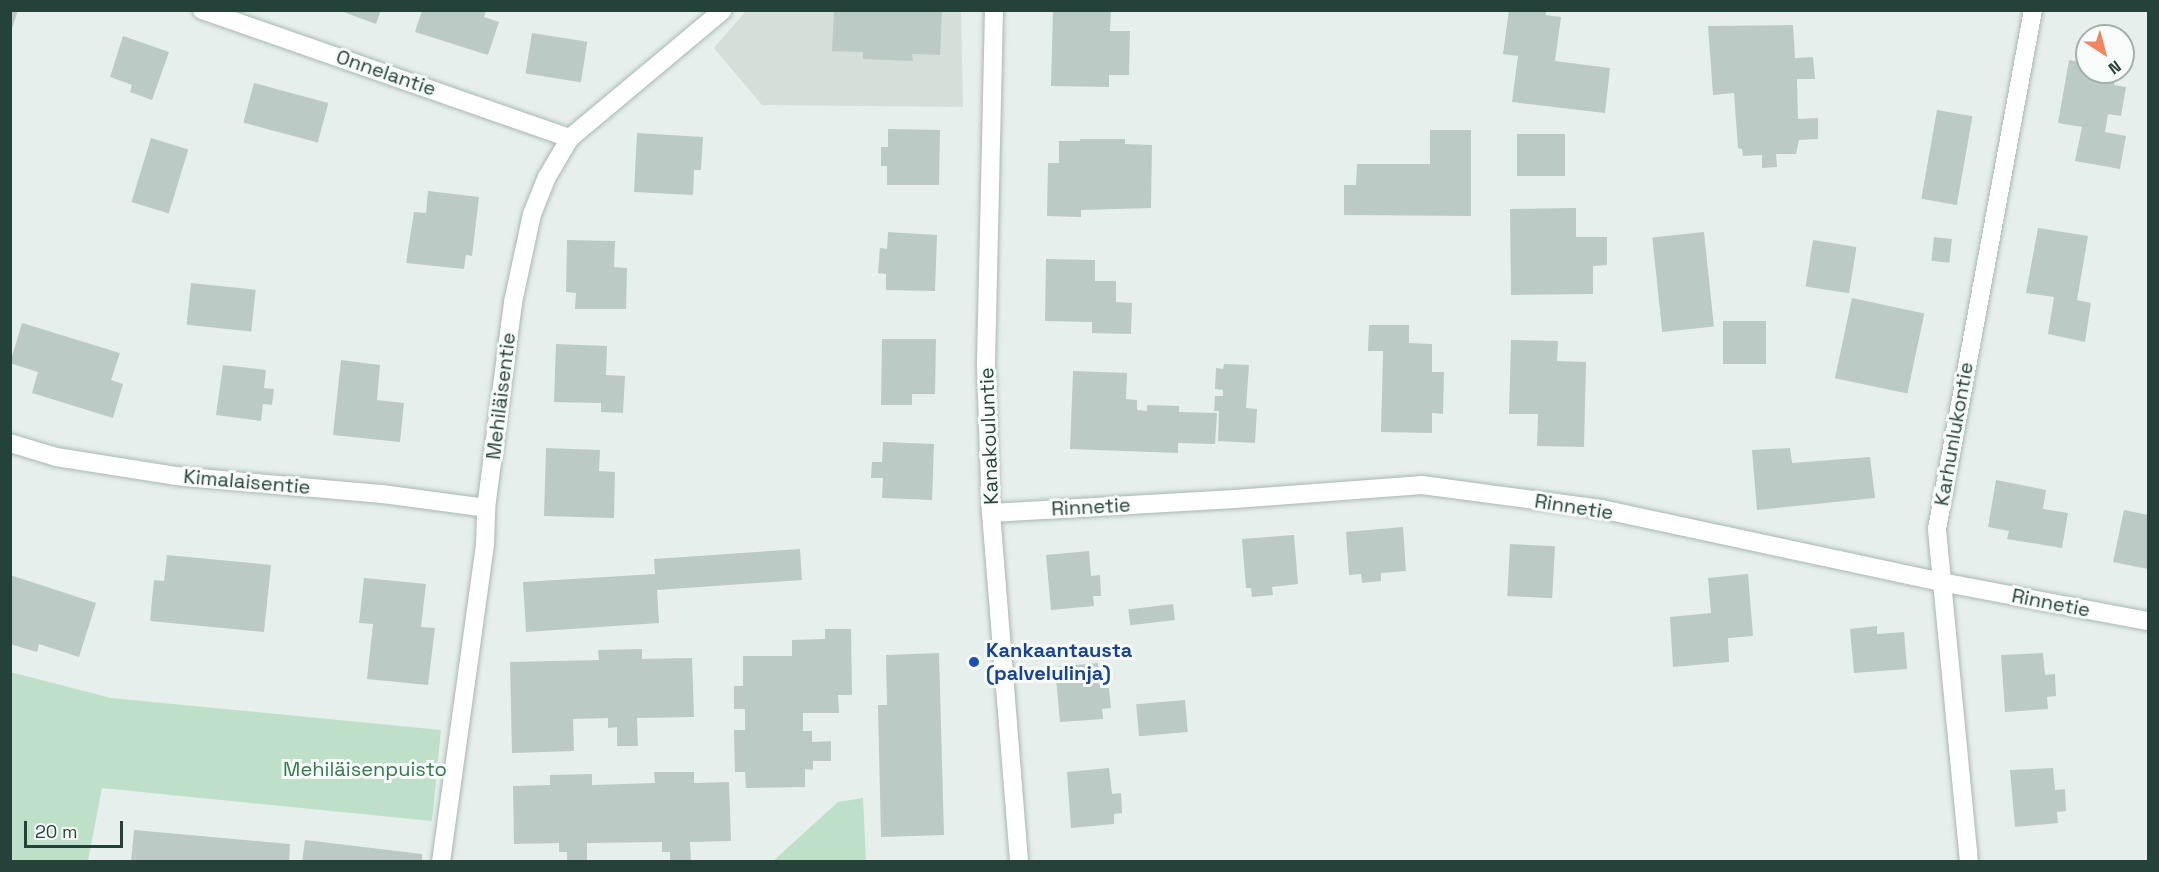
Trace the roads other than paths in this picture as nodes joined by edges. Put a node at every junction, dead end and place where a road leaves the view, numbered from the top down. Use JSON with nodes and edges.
{"nodes":[{"id":1,"x":202,"y":10,"type":"edge"},
{"id":2,"x":723,"y":10,"type":"edge"},
{"id":3,"x":994,"y":10,"type":"edge"},
{"id":4,"x":2033,"y":10,"type":"edge"},
{"id":5,"x":570,"y":138,"type":"junction"},
{"id":6,"x":10,"y":443,"type":"edge"},
{"id":7,"x":486,"y":508,"type":"junction"},
{"id":8,"x":991,"y":513,"type":"junction"},
{"id":9,"x":1941,"y":582,"type":"junction"},
{"id":10,"x":2148,"y":621,"type":"edge"},
{"id":11,"x":441,"y":861,"type":"edge"},
{"id":12,"x":1019,"y":861,"type":"edge"},
{"id":13,"x":1969,"y":861,"type":"edge"}],
"edges":[{"from":1,"to":5,"type":"street","name":"Onnelantie"},
{"from":2,"to":5,"type":"street","name":"Mehiläisentie"},
{"from":3,"to":8,"type":"street","name":"Kanakouluntie"},
{"from":4,"to":9,"type":"street","name":"Karhunlukontie"},
{"from":5,"to":7,"type":"street","name":"Mehiläisentie"},
{"from":6,"to":7,"type":"street","name":"Kimalaisentie"},
{"from":7,"to":11,"type":"street","name":"Mehiläisentie"},
{"from":8,"to":9,"type":"street","name":"Rinnetie"},
{"from":8,"to":12,"type":"street","name":"Kanakouluntie"},
{"from":9,"to":10,"type":"street","name":"Rinnetie"},
{"from":9,"to":13,"type":"street","name":"Karhunlukontie"}]}
